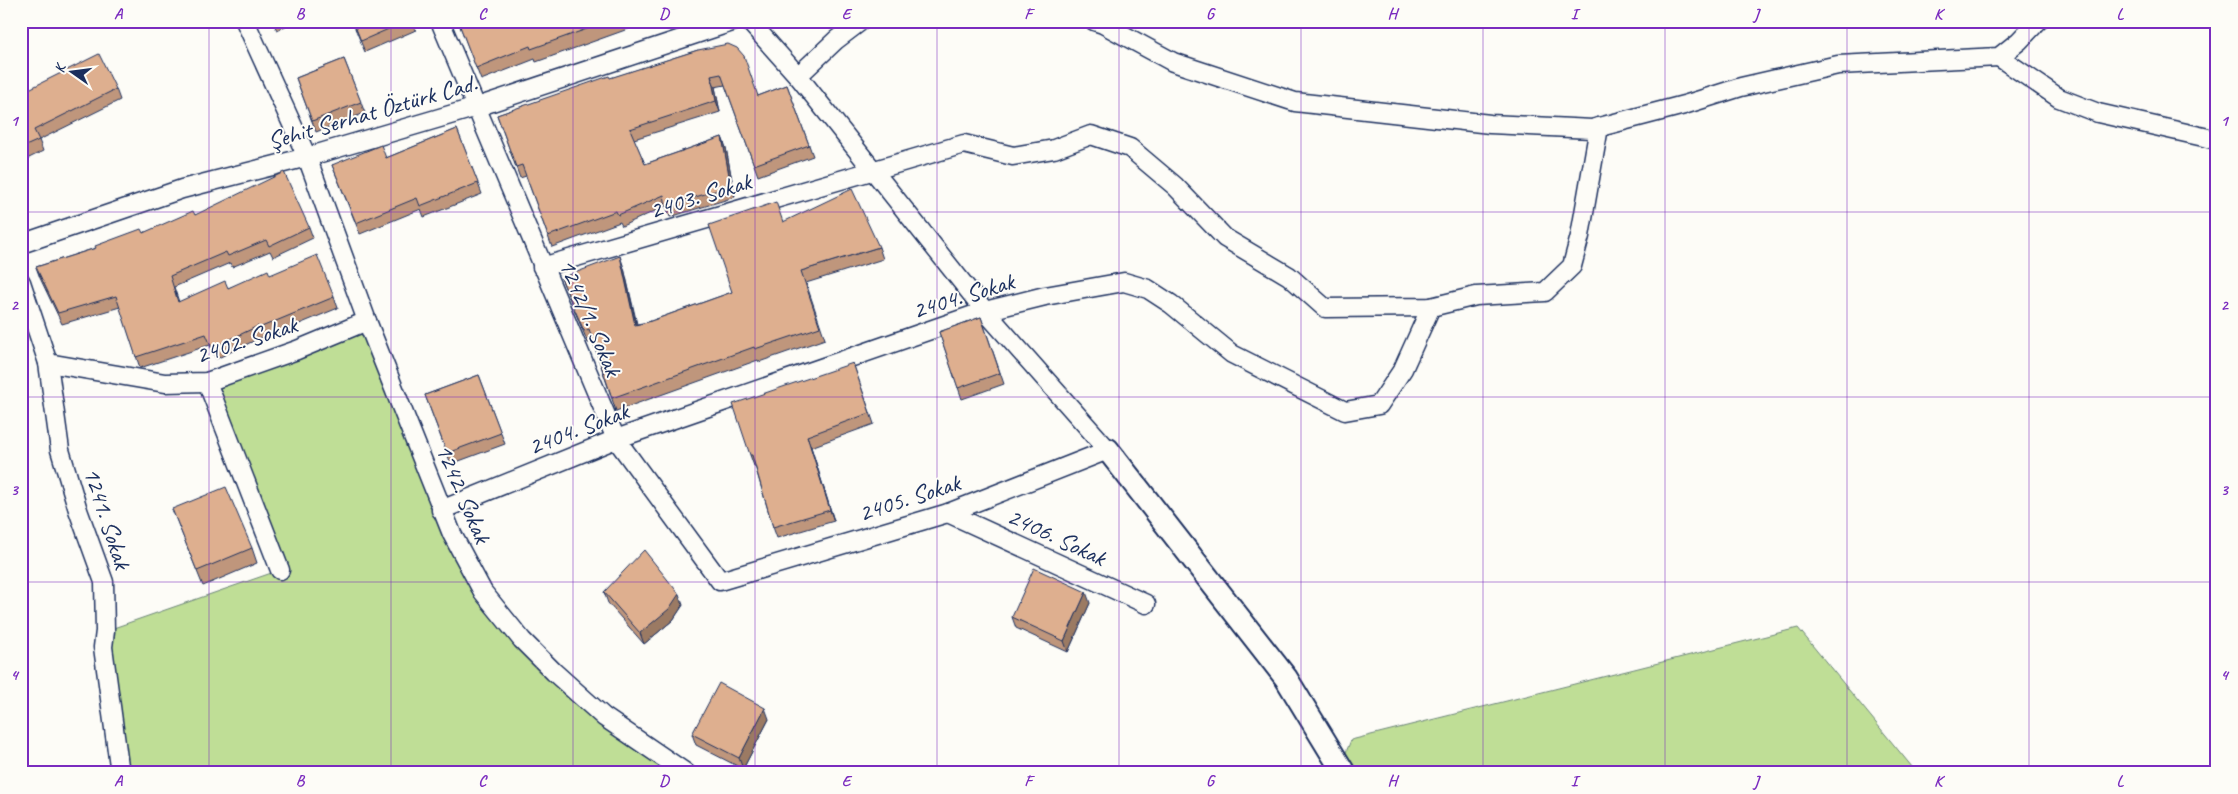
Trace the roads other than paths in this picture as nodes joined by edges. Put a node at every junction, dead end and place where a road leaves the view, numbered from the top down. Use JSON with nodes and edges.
{"nodes":[{"id":1,"x":245,"y":21,"type":"edge"},
{"id":2,"x":440,"y":21,"type":"edge"},
{"id":3,"x":735,"y":21,"type":"edge"},
{"id":4,"x":749,"y":21,"type":"edge"},
{"id":5,"x":861,"y":21,"type":"edge"},
{"id":6,"x":1094,"y":21,"type":"edge"},
{"id":7,"x":2038,"y":21,"type":"edge"},
{"id":8,"x":1999,"y":57,"type":"junction"},
{"id":9,"x":798,"y":76,"type":"junction"},
{"id":10,"x":477,"y":106,"type":"junction"},
{"id":11,"x":1598,"y":127,"type":"junction"},
{"id":12,"x":2217,"y":140,"type":"edge"},
{"id":13,"x":307,"y":157,"type":"junction"},
{"id":14,"x":873,"y":169,"type":"junction"},
{"id":15,"x":21,"y":244,"type":"edge"},
{"id":16,"x":542,"y":267,"type":"junction"},
{"id":17,"x":21,"y":282,"type":"edge"},
{"id":18,"x":1431,"y":307,"type":"junction"},
{"id":19,"x":985,"y":311,"type":"junction"},
{"id":20,"x":368,"y":321,"type":"junction"},
{"id":21,"x":48,"y":363,"type":"junction"},
{"id":22,"x":208,"y":382,"type":"junction"},
{"id":23,"x":616,"y":439,"type":"junction"},
{"id":24,"x":1108,"y":450,"type":"junction"},
{"id":25,"x":442,"y":510,"type":"junction"},
{"id":26,"x":948,"y":513,"type":"junction"},
{"id":27,"x":280,"y":570,"type":"dead end"},
{"id":28,"x":720,"y":581,"type":"joint"},
{"id":29,"x":1146,"y":604,"type":"dead end"},
{"id":30,"x":120,"y":773,"type":"edge"},
{"id":31,"x":686,"y":773,"type":"edge"},
{"id":32,"x":1344,"y":773,"type":"edge"}],
"edges":[{"from":1,"to":13,"type":"street","name":"1242. Sokak"},
{"from":2,"to":10,"type":"street","name":"1242/1. Sokak"},
{"from":3,"to":10,"type":"street","name":"Şehit Serhat Öztürk Cad."},
{"from":4,"to":9,"type":"street"},
{"from":5,"to":9,"type":"street"},
{"from":6,"to":11,"type":"street"},
{"from":7,"to":8,"type":"street"},
{"from":8,"to":11,"type":"street"},
{"from":8,"to":12,"type":"street"},
{"from":9,"to":14,"type":"street"},
{"from":10,"to":13,"type":"street","name":"Şehit Serhat Öztürk Cad."},
{"from":10,"to":16,"type":"street","name":"1242/1. Sokak"},
{"from":11,"to":18,"type":"street","name":"2403. Sokak"},
{"from":13,"to":15,"type":"street","name":"Şehit Serhat Öztürk Cad."},
{"from":13,"to":20,"type":"street","name":"1242. Sokak"},
{"from":14,"to":16,"type":"street","name":"2403. Sokak"},
{"from":14,"to":18,"type":"street","name":"2403. Sokak"},
{"from":14,"to":19,"type":"street"},
{"from":16,"to":23,"type":"street","name":"1242/1. Sokak"},
{"from":17,"to":21,"type":"street","name":"1241. Sokak"},
{"from":18,"to":19,"type":"street","name":"2404. Sokak"},
{"from":19,"to":23,"type":"street","name":"2404. Sokak"},
{"from":19,"to":24,"type":"street"},
{"from":20,"to":22,"type":"street","name":"2402. Sokak"},
{"from":20,"to":25,"type":"street","name":"1242. Sokak"},
{"from":21,"to":22,"type":"street","name":"2402. Sokak"},
{"from":21,"to":30,"type":"street","name":"1241. Sokak"},
{"from":22,"to":27,"type":"street"},
{"from":23,"to":25,"type":"street","name":"2404. Sokak"},
{"from":23,"to":28,"type":"street","name":"1242/1. Sokak"},
{"from":24,"to":26,"type":"street","name":"2405. Sokak"},
{"from":24,"to":32,"type":"street"},
{"from":25,"to":31,"type":"street","name":"1242. Sokak"},
{"from":26,"to":28,"type":"street","name":"2405. Sokak"},
{"from":26,"to":29,"type":"street","name":"2406. Sokak"}]}
